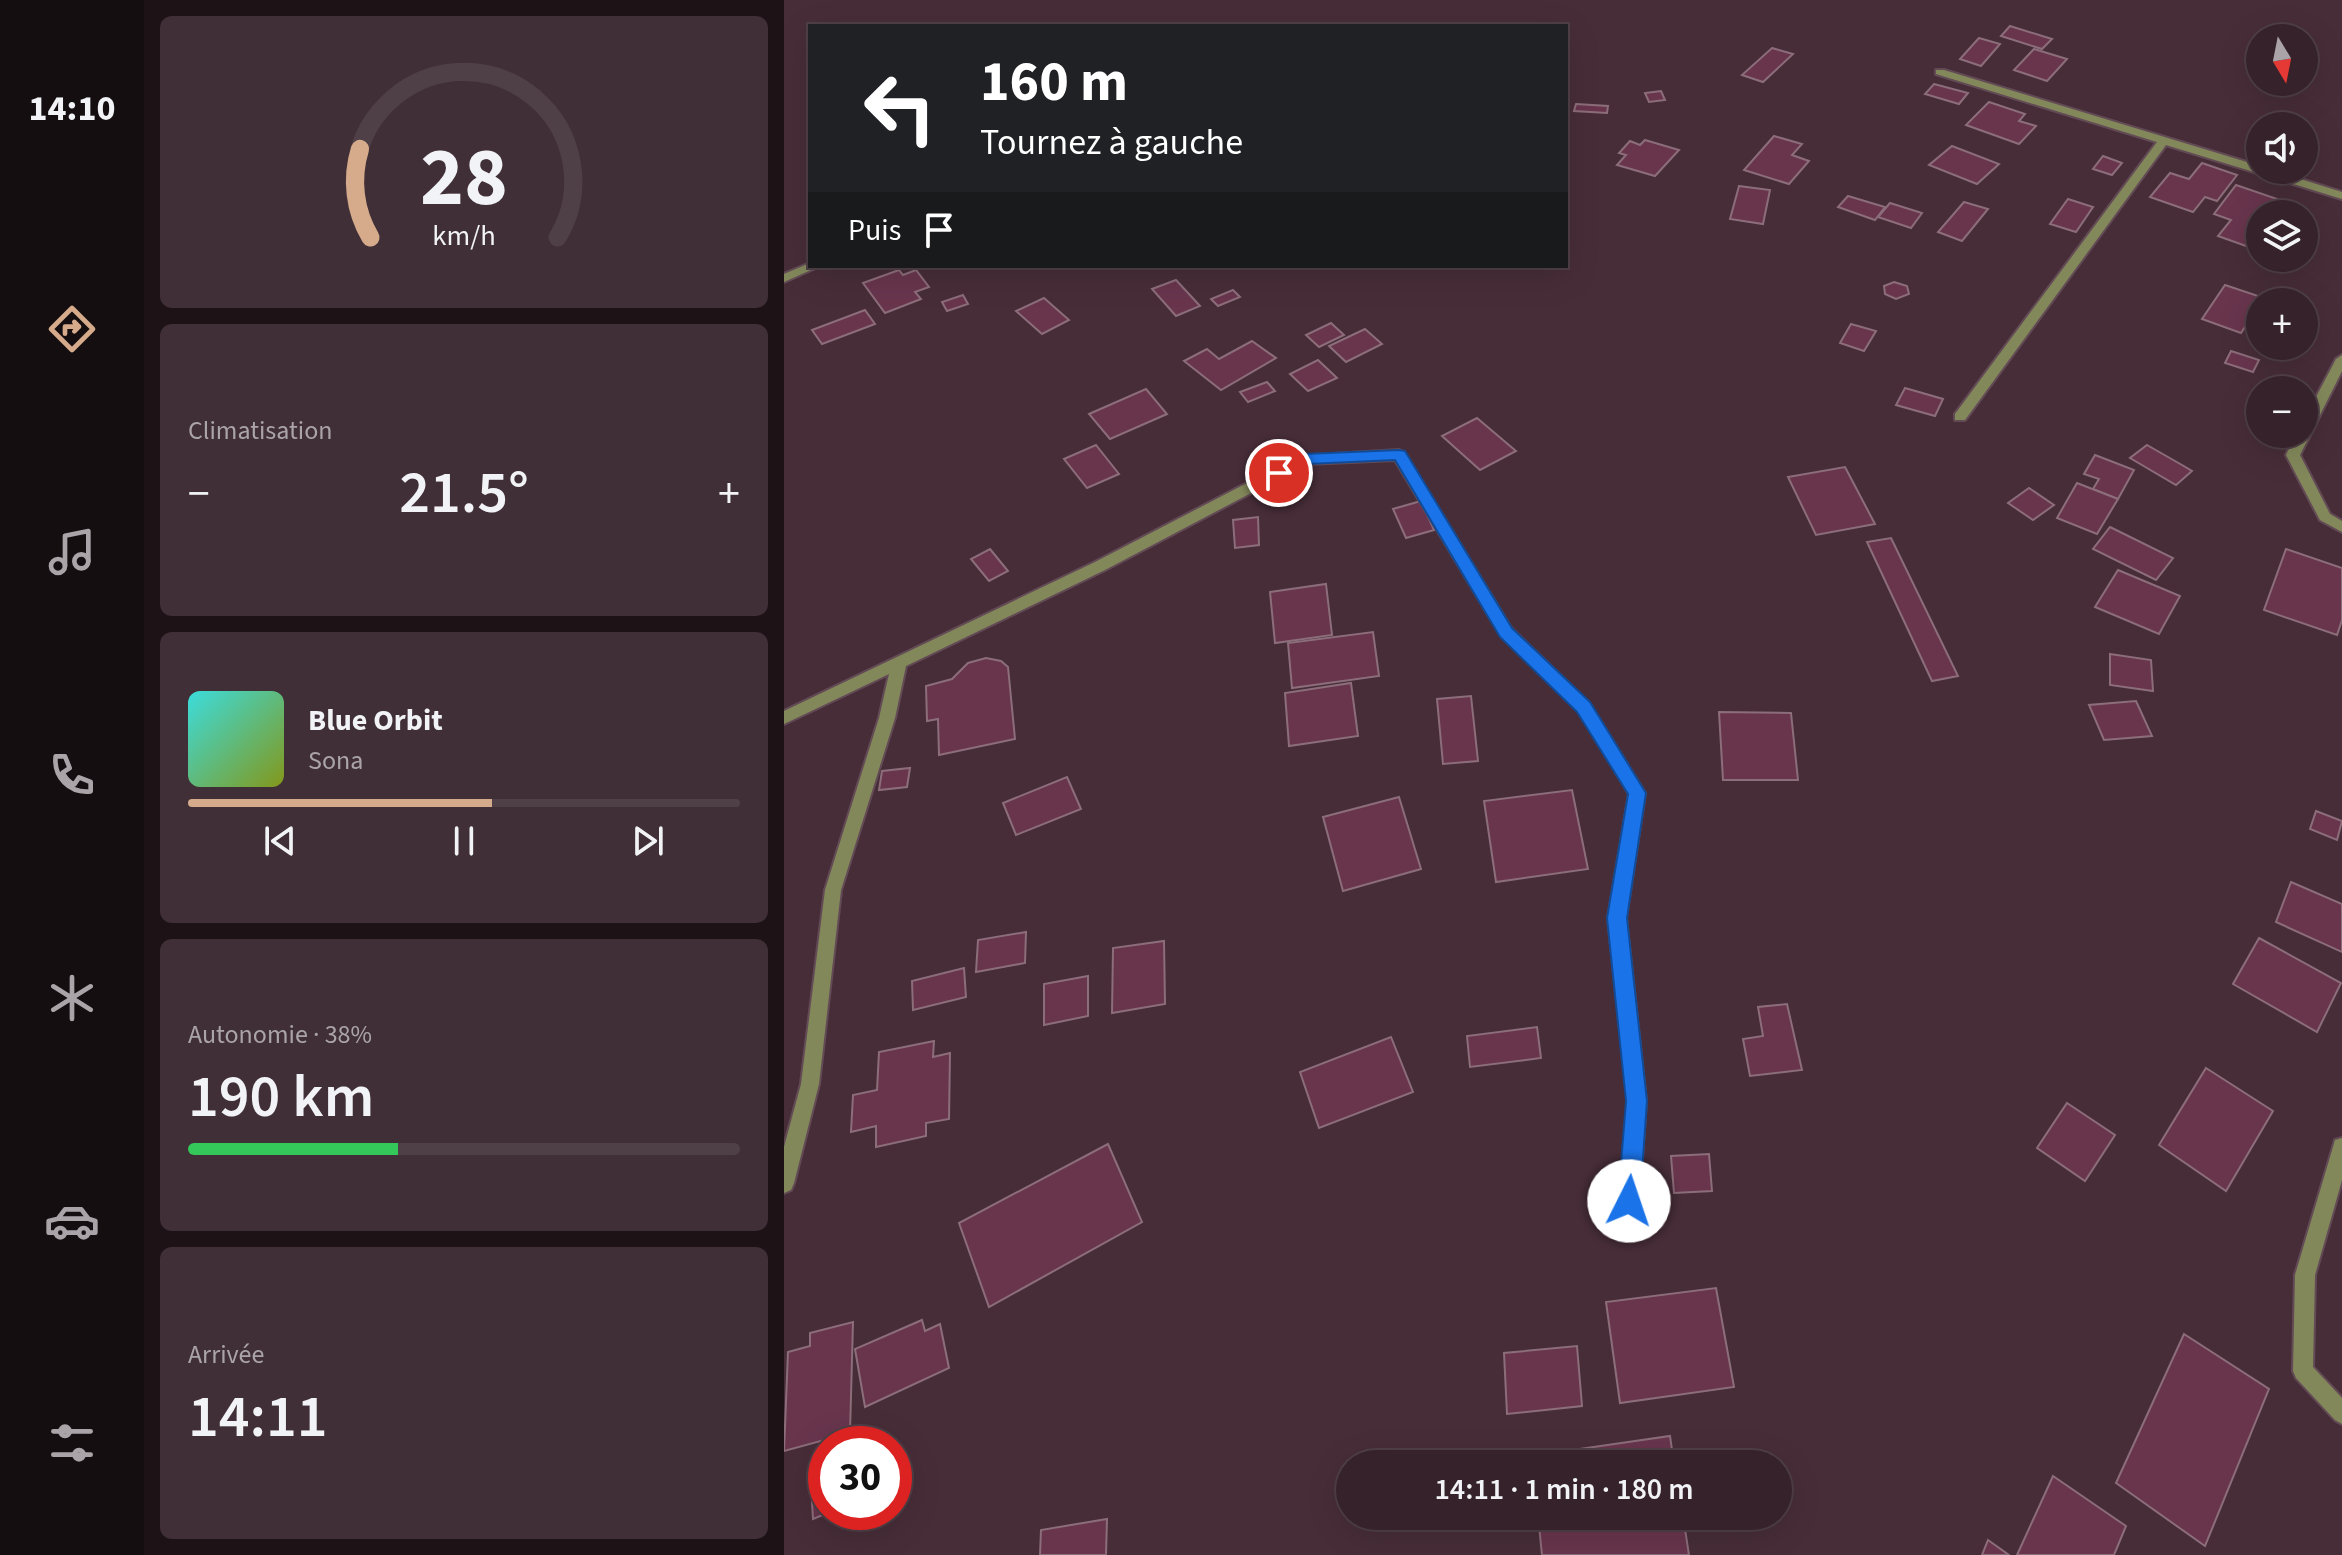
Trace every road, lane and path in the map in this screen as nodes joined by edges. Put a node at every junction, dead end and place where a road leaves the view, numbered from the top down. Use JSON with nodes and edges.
{"nodes":[{"id":1,"x":1940,"y":72,"type":"dead end"},
{"id":2,"x":2163,"y":141,"type":"junction"},
{"id":3,"x":2246,"y":166,"type":"edge"},
{"id":4,"x":2304,"y":184,"type":"edge"},
{"id":5,"x":2342,"y":196,"type":"edge"},
{"id":6,"x":809,"y":268,"type":"edge"},
{"id":7,"x":784,"y":278,"type":"edge"},
{"id":8,"x":2342,"y":359,"type":"edge"},
{"id":9,"x":2318,"y":406,"type":"edge"},
{"id":10,"x":1960,"y":417,"type":"dead end"},
{"id":11,"x":2297,"y":448,"type":"edge"},
{"id":12,"x":2342,"y":527,"type":"edge"},
{"id":13,"x":899,"y":665,"type":"junction"},
{"id":14,"x":784,"y":718,"type":"edge"},
{"id":15,"x":2342,"y":1147,"type":"edge"},
{"id":16,"x":784,"y":1183,"type":"edge"},
{"id":17,"x":1629,"y":1201,"type":"dead end"},
{"id":18,"x":2342,"y":1413,"type":"edge"}],
"edges":[{"from":1,"to":2,"type":"street"},
{"from":2,"to":3,"type":"street"},
{"from":2,"to":10,"type":"street"},
{"from":4,"to":5,"type":"street"},
{"from":6,"to":7,"type":"street"},
{"from":8,"to":9,"type":"street"},
{"from":11,"to":12,"type":"street"},
{"from":13,"to":14,"type":"street"},
{"from":13,"to":16,"type":"street"},
{"from":13,"to":17,"type":"street"},
{"from":15,"to":18,"type":"street"}]}
